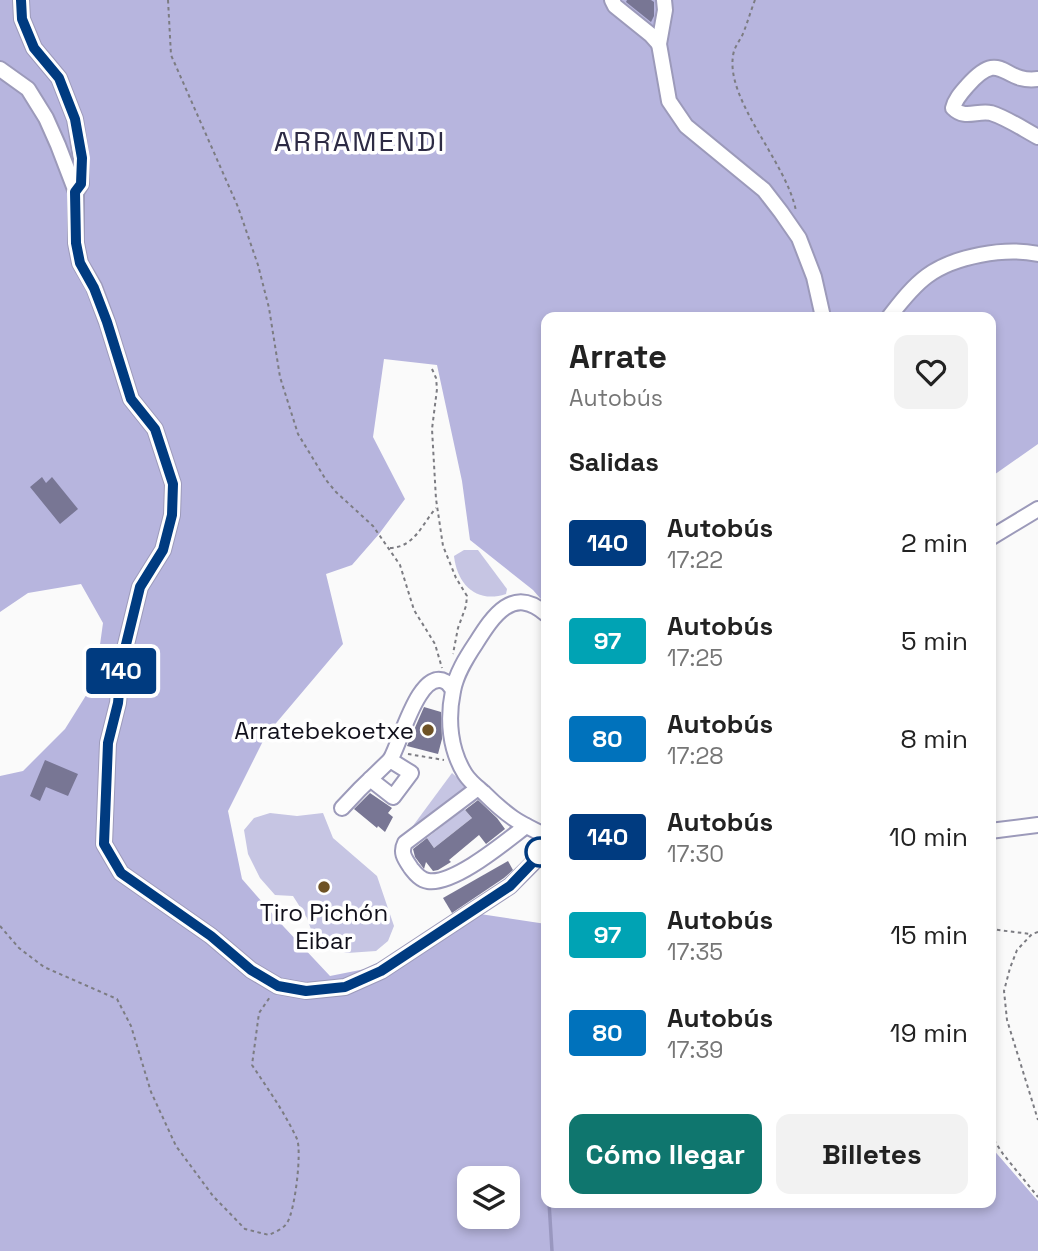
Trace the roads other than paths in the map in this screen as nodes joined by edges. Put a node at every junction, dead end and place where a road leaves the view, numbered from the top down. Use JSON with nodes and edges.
{"nodes":[{"id":1,"x":21,"y":0,"type":"edge"},
{"id":2,"x":612,"y":0,"type":"edge"},
{"id":3,"x":664,"y":0,"type":"edge"},
{"id":4,"x":659,"y":44,"type":"junction"},
{"id":5,"x":0,"y":69,"type":"edge"},
{"id":6,"x":1038,"y":79,"type":"edge"},
{"id":7,"x":1038,"y":136,"type":"edge"},
{"id":8,"x":75,"y":192,"type":"junction"},
{"id":9,"x":1038,"y":254,"type":"edge"},
{"id":10,"x":822,"y":312,"type":"edge"},
{"id":11,"x":893,"y":312,"type":"edge"},
{"id":12,"x":1038,"y":509,"type":"edge"},
{"id":13,"x":996,"y":534,"type":"edge"},
{"id":14,"x":541,"y":610,"type":"edge"},
{"id":15,"x":450,"y":686,"type":"junction"},
{"id":16,"x":393,"y":755,"type":"junction"},
{"id":17,"x":370,"y":779,"type":"junction"},
{"id":18,"x":478,"y":788,"type":"junction"},
{"id":19,"x":342,"y":808,"type":"dead end"},
{"id":20,"x":519,"y":822,"type":"junction"},
{"id":21,"x":1038,"y":825,"type":"edge"},
{"id":22,"x":996,"y":831,"type":"edge"},
{"id":23,"x":541,"y":833,"type":"edge"},
{"id":24,"x":541,"y":851,"type":"edge"}],
"edges":[{"from":1,"to":8,"type":"street"},
{"from":2,"to":4,"type":"street"},
{"from":3,"to":4,"type":"street"},
{"from":4,"to":10,"type":"street"},
{"from":5,"to":8,"type":"street"},
{"from":6,"to":7,"type":"street"},
{"from":8,"to":24,"type":"street"},
{"from":9,"to":11,"type":"street"},
{"from":12,"to":13,"type":"street"},
{"from":14,"to":15,"type":"street"},
{"from":15,"to":16,"type":"street"},
{"from":15,"to":18,"type":"street"},
{"from":16,"to":17,"type":"street"},
{"from":16,"to":17,"type":"street"},
{"from":17,"to":19,"type":"street"},
{"from":18,"to":20,"type":"street"},
{"from":18,"to":20,"type":"street"},
{"from":20,"to":23,"type":"street"},
{"from":21,"to":22,"type":"street"}]}
